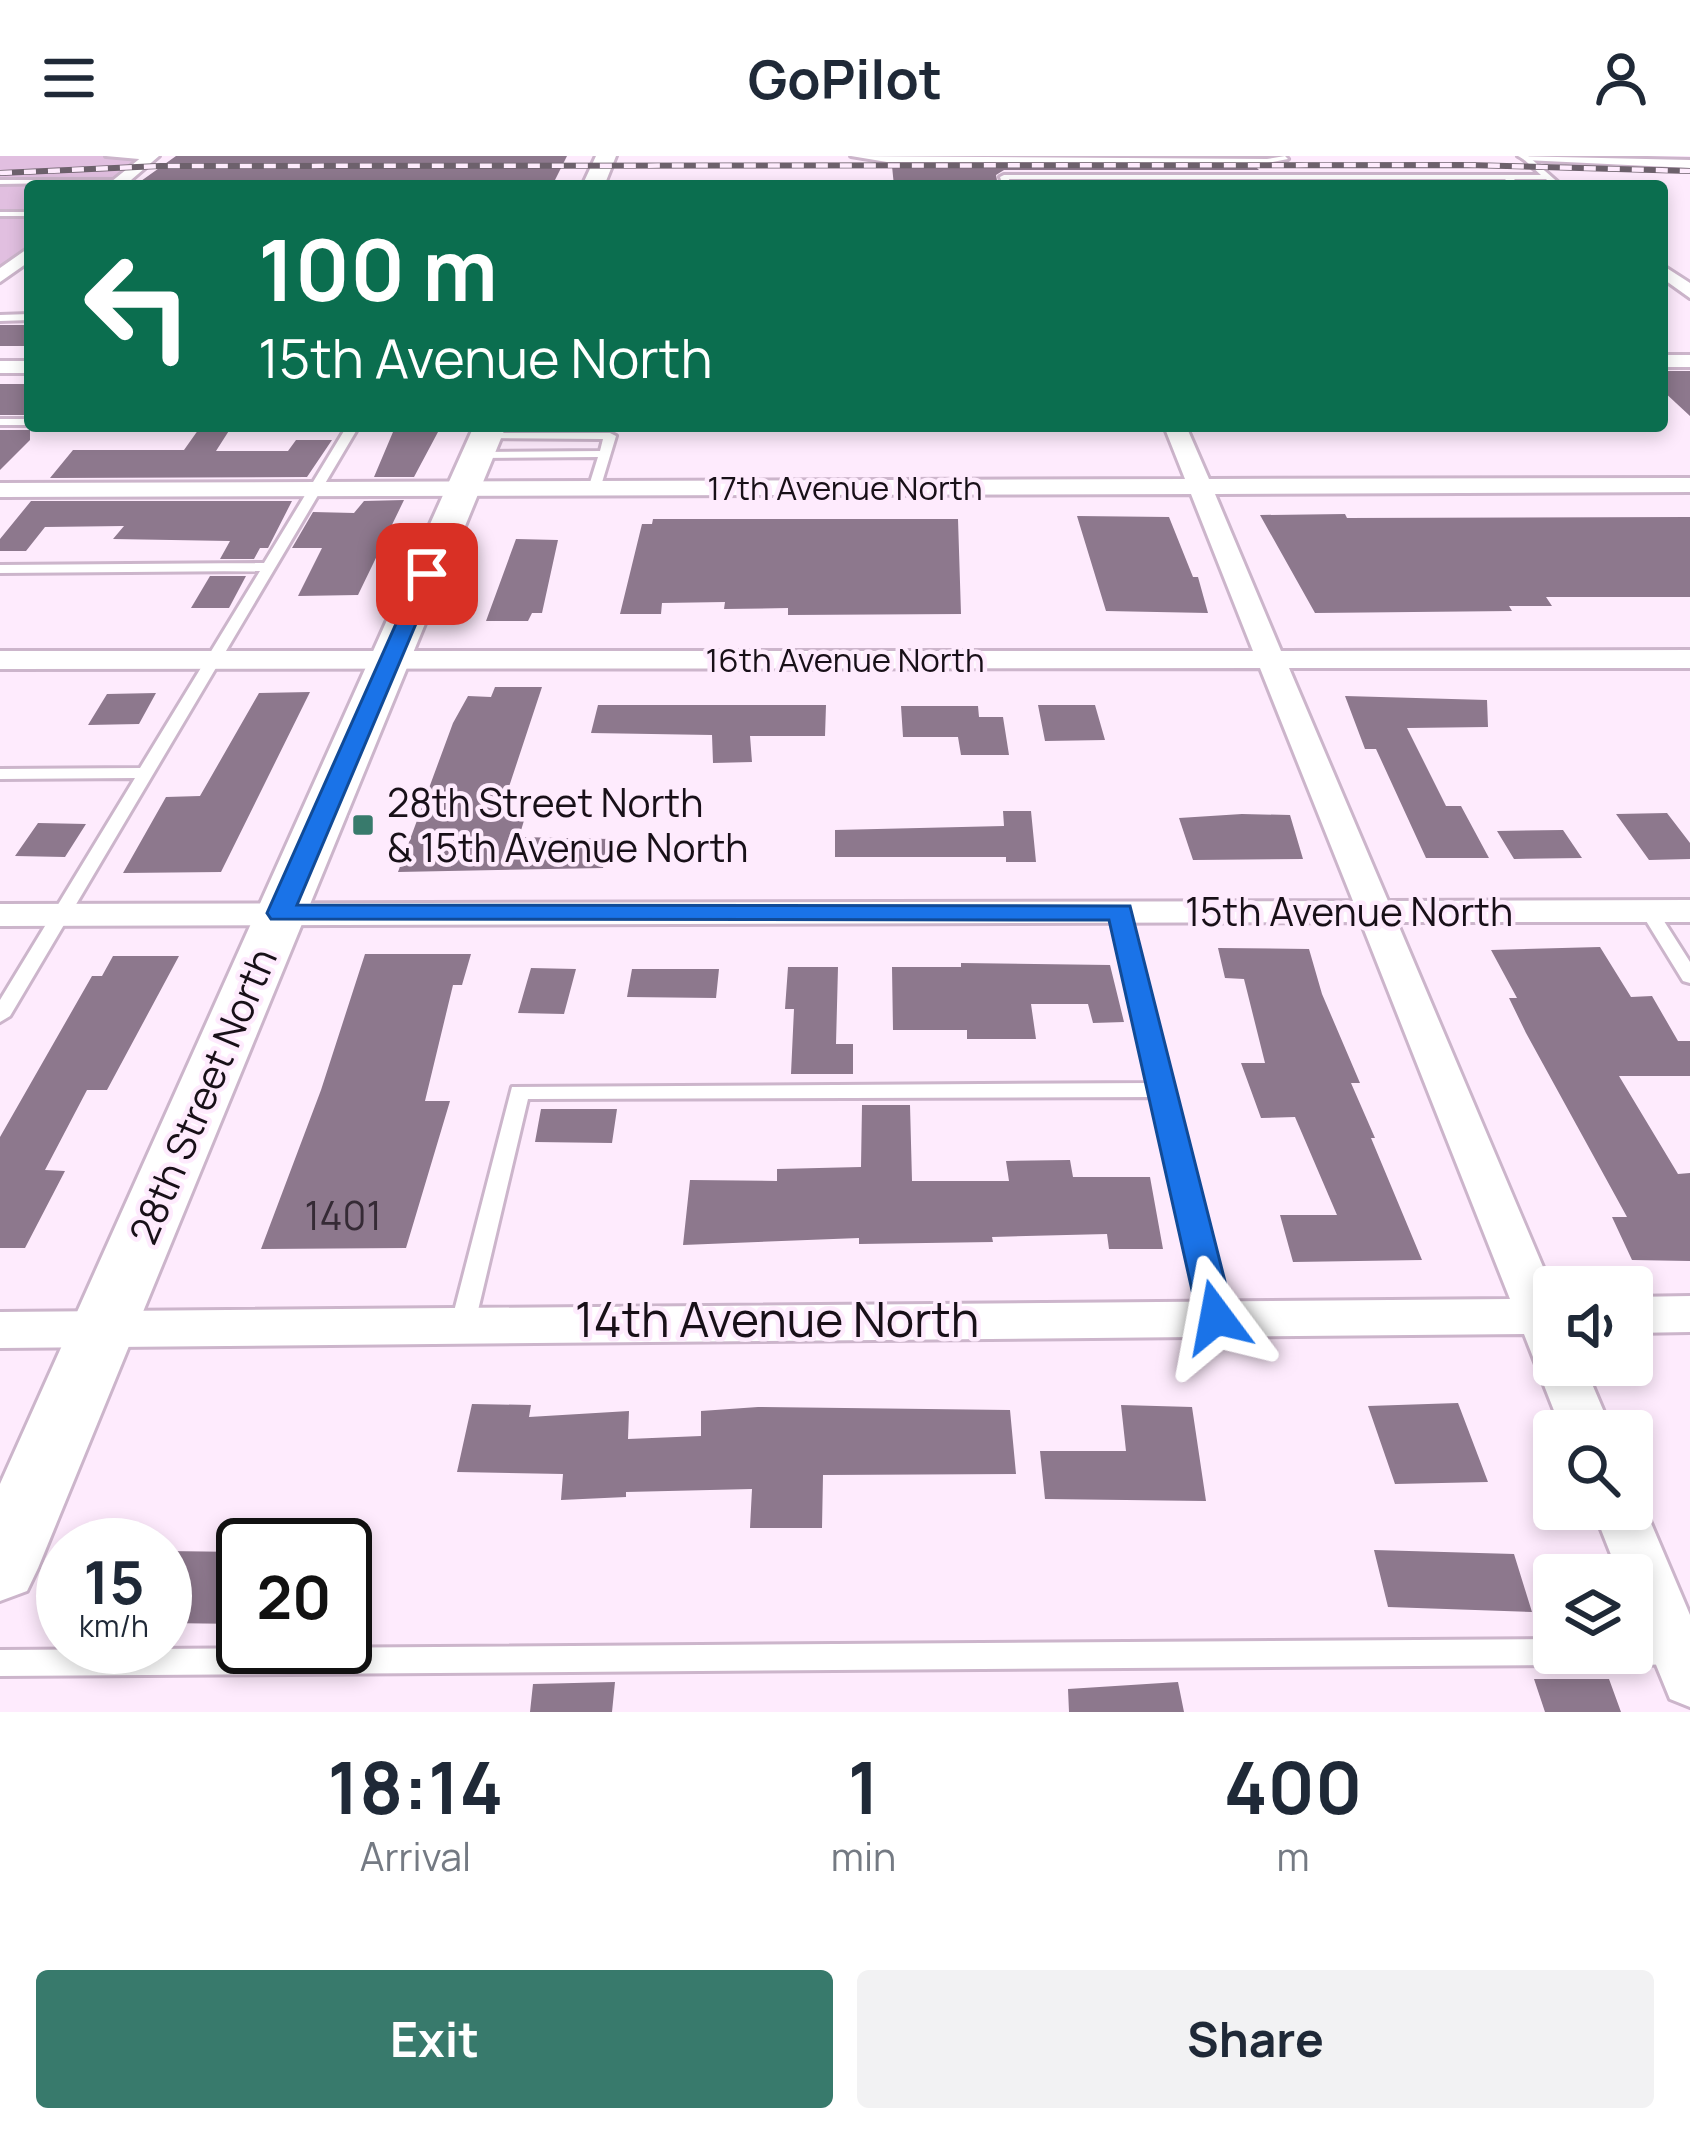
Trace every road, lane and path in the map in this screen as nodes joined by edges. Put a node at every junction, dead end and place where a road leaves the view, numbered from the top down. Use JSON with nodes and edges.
{"nodes":[{"id":1,"x":110,"y":156,"type":"edge"},
{"id":2,"x":855,"y":156,"type":"edge"},
{"id":3,"x":1281,"y":156,"type":"edge"},
{"id":4,"x":1525,"y":156,"type":"edge"},
{"id":5,"x":151,"y":157,"type":"edge"},
{"id":6,"x":1690,"y":164,"type":"edge"},
{"id":7,"x":1507,"y":177,"type":"junction"},
{"id":8,"x":1547,"y":177,"type":"junction"},
{"id":9,"x":121,"y":180,"type":"edge"},
{"id":10,"x":1005,"y":180,"type":"edge"},
{"id":11,"x":1510,"y":180,"type":"edge"},
{"id":12,"x":1551,"y":180,"type":"edge"},
{"id":13,"x":349,"y":432,"type":"edge"},
{"id":14,"x":1177,"y":432,"type":"edge"},
{"id":15,"x":479,"y":452,"type":"edge"},
{"id":16,"x":604,"y":454,"type":"junction"},
{"id":17,"x":1690,"y":485,"type":"edge"},
{"id":18,"x":1200,"y":487,"type":"junction"},
{"id":19,"x":594,"y":489,"type":"junction"},
{"id":20,"x":0,"y":490,"type":"edge"},
{"id":21,"x":314,"y":490,"type":"junction"},
{"id":22,"x":268,"y":567,"type":"junction"},
{"id":23,"x":0,"y":568,"type":"edge"},
{"id":24,"x":392,"y":658,"type":"junction"},
{"id":25,"x":214,"y":659,"type":"junction"},
{"id":26,"x":1690,"y":659,"type":"edge"},
{"id":27,"x":0,"y":660,"type":"edge"},
{"id":28,"x":1271,"y":660,"type":"junction"},
{"id":29,"x":146,"y":773,"type":"junction"},
{"id":30,"x":0,"y":774,"type":"edge"},
{"id":31,"x":1649,"y":911,"type":"junction"},
{"id":32,"x":1690,"y":911,"type":"edge"},
{"id":33,"x":1120,"y":912,"type":"junction"},
{"id":34,"x":1375,"y":912,"type":"junction"},
{"id":35,"x":280,"y":913,"type":"junction"},
{"id":36,"x":0,"y":915,"type":"edge"},
{"id":37,"x":61,"y":915,"type":"junction"},
{"id":38,"x":1690,"y":977,"type":"edge"},
{"id":39,"x":0,"y":1016,"type":"edge"},
{"id":40,"x":1162,"y":1090,"type":"junction"},
{"id":41,"x":1533,"y":1287,"type":"edge"},
{"id":42,"x":1690,"y":1314,"type":"edge"},
{"id":43,"x":1653,"y":1315,"type":"edge"},
{"id":44,"x":1216,"y":1317,"type":"junction"},
{"id":45,"x":463,"y":1323,"type":"junction"},
{"id":46,"x":1533,"y":1326,"type":"edge"},
{"id":47,"x":104,"y":1328,"type":"junction"},
{"id":48,"x":0,"y":1330,"type":"edge"},
{"id":49,"x":1626,"y":1530,"type":"edge"},
{"id":50,"x":0,"y":1568,"type":"edge"},
{"id":51,"x":1533,"y":1652,"type":"edge"},
{"id":52,"x":1672,"y":1659,"type":"edge"},
{"id":53,"x":0,"y":1663,"type":"edge"}],
"edges":[{"from":1,"to":5,"type":"lane"},
{"from":2,"to":3,"type":"lane"},
{"from":4,"to":6,"type":"street"},
{"from":4,"to":8,"type":"lane"},
{"from":5,"to":9,"type":"street"},
{"from":7,"to":8,"type":"lane"},
{"from":7,"to":10,"type":"lane"},
{"from":7,"to":11,"type":"lane"},
{"from":8,"to":12,"type":"lane"},
{"from":13,"to":21,"type":"lane"},
{"from":14,"to":18,"type":"street"},
{"from":15,"to":16,"type":"lane"},
{"from":15,"to":16,"type":"lane"},
{"from":15,"to":19,"type":"street","name":"17th Avenue North"},
{"from":15,"to":21,"type":"street","name":"17th Avenue North"},
{"from":15,"to":24,"type":"street","name":"28th Street North"},
{"from":16,"to":19,"type":"lane"},
{"from":17,"to":18,"type":"street","name":"17th Avenue North"},
{"from":18,"to":19,"type":"street","name":"17th Avenue North"},
{"from":18,"to":28,"type":"street"},
{"from":20,"to":21,"type":"street","name":"17th Avenue North"},
{"from":21,"to":22,"type":"lane"},
{"from":22,"to":23,"type":"lane"},
{"from":22,"to":25,"type":"lane"},
{"from":24,"to":25,"type":"street","name":"16th Avenue North"},
{"from":24,"to":28,"type":"street","name":"16th Avenue North"},
{"from":24,"to":35,"type":"street","name":"28th Street North"},
{"from":25,"to":27,"type":"street","name":"16th Avenue North"},
{"from":25,"to":29,"type":"lane"},
{"from":26,"to":28,"type":"street","name":"16th Avenue North"},
{"from":28,"to":34,"type":"street"},
{"from":29,"to":30,"type":"lane"},
{"from":29,"to":37,"type":"lane"},
{"from":31,"to":32,"type":"street","name":"15th Avenue North"},
{"from":31,"to":34,"type":"street","name":"15th Avenue North"},
{"from":31,"to":38,"type":"lane"},
{"from":33,"to":34,"type":"street","name":"15th Avenue North"},
{"from":33,"to":35,"type":"street","name":"15th Avenue North"},
{"from":33,"to":40,"type":"lane"},
{"from":34,"to":41,"type":"street"},
{"from":35,"to":37,"type":"street","name":"15th Avenue North"},
{"from":35,"to":47,"type":"street","name":"28th Street North"},
{"from":36,"to":37,"type":"street","name":"15th Avenue North"},
{"from":37,"to":39,"type":"lane"},
{"from":40,"to":44,"type":"lane"},
{"from":40,"to":45,"type":"lane"},
{"from":42,"to":43,"type":"street"},
{"from":44,"to":45,"type":"street","name":"14th Avenue North"},
{"from":44,"to":46,"type":"street","name":"14th Avenue North"},
{"from":45,"to":47,"type":"street","name":"14th Avenue North"},
{"from":47,"to":48,"type":"street","name":"14th Avenue North"},
{"from":47,"to":50,"type":"street","name":"28th Street North"},
{"from":49,"to":52,"type":"street"},
{"from":51,"to":53,"type":"lane"}]}
